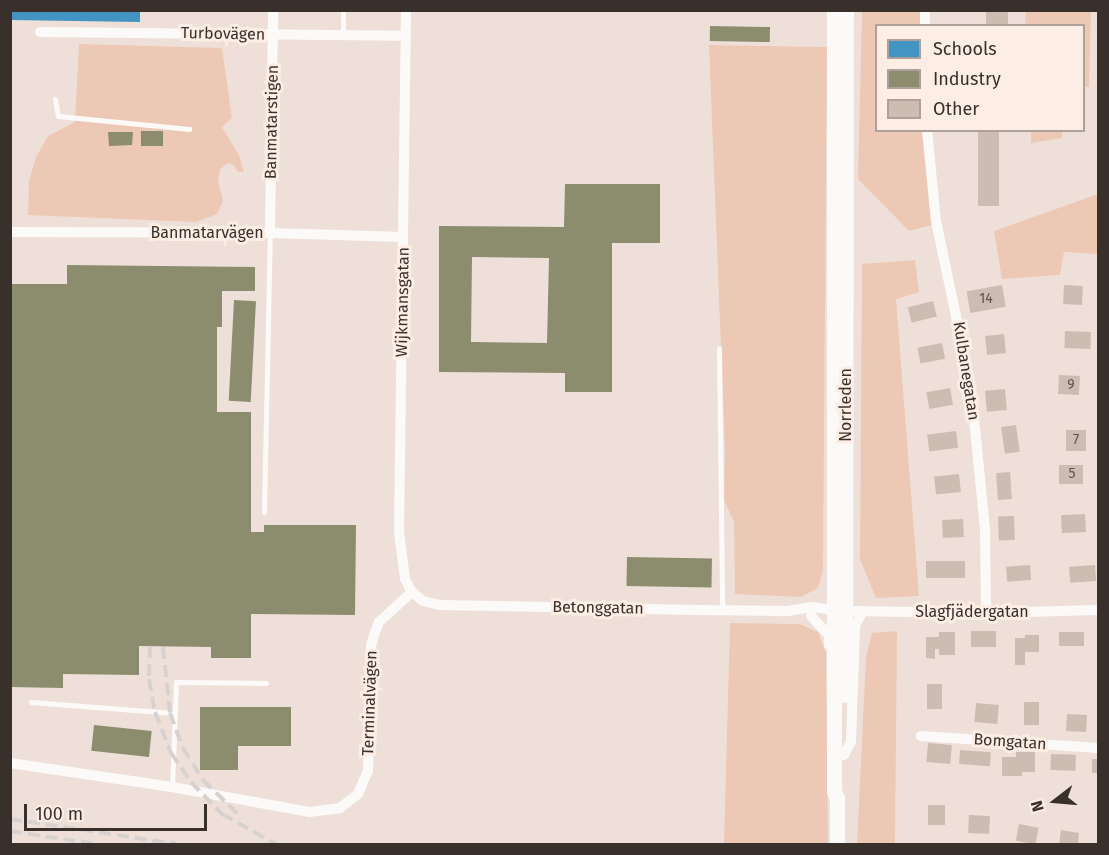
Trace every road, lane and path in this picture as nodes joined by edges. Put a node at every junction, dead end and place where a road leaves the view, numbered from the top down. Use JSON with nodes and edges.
{"nodes":[{"id":1,"x":273,"y":10,"type":"edge"},
{"id":2,"x":343,"y":10,"type":"edge"},
{"id":3,"x":406,"y":10,"type":"edge"},
{"id":4,"x":834,"y":10,"type":"edge"},
{"id":5,"x":846,"y":10,"type":"edge"},
{"id":6,"x":40,"y":32,"type":"dead end"},
{"id":7,"x":343,"y":34,"type":"junction"},
{"id":8,"x":273,"y":35,"type":"junction"},
{"id":9,"x":405,"y":36,"type":"junction"},
{"id":10,"x":55,"y":99,"type":"dead end"},
{"id":11,"x":189,"y":129,"type":"dead end"},
{"id":12,"x":927,"y":132,"type":"edge"},
{"id":13,"x":10,"y":232,"type":"edge"},
{"id":14,"x":270,"y":232,"type":"junction"},
{"id":15,"x":404,"y":237,"type":"junction"},
{"id":16,"x":719,"y":348,"type":"dead end"},
{"id":17,"x":264,"y":512,"type":"dead end"},
{"id":18,"x":835,"y":582,"type":"junction"},
{"id":19,"x":412,"y":592,"type":"junction"},
{"id":20,"x":722,"y":610,"type":"junction"},
{"id":21,"x":1098,"y":610,"type":"edge"},
{"id":22,"x":838,"y":611,"type":"junction"},
{"id":23,"x":863,"y":611,"type":"junction"},
{"id":24,"x":811,"y":612,"type":"junction"},
{"id":25,"x":986,"y":613,"type":"junction"},
{"id":26,"x":266,"y":683,"type":"dead end"},
{"id":27,"x":31,"y":702,"type":"dead end"},
{"id":28,"x":174,"y":713,"type":"junction"},
{"id":29,"x":835,"y":721,"type":"junction"},
{"id":30,"x":921,"y":736,"type":"dead end"},
{"id":31,"x":1098,"y":748,"type":"edge"},
{"id":32,"x":844,"y":755,"type":"junction"},
{"id":33,"x":10,"y":763,"type":"edge"},
{"id":34,"x":172,"y":787,"type":"junction"},
{"id":35,"x":837,"y":798,"type":"junction"},
{"id":36,"x":837,"y":844,"type":"edge"}],
"edges":[{"from":1,"to":8,"type":"street","name":"Banmatarstigen"},
{"from":2,"to":7,"type":"lane"},
{"from":3,"to":9,"type":"street","name":"Wijkmansgatan"},
{"from":4,"to":18,"type":"main road","name":"Norrleden"},
{"from":5,"to":22,"type":"main road","name":"Norrleden"},
{"from":6,"to":8,"type":"street","name":"Turbovägen"},
{"from":7,"to":8,"type":"street","name":"Turbovägen"},
{"from":7,"to":9,"type":"street","name":"Turbovägen"},
{"from":8,"to":14,"type":"street","name":"Banmatarstigen"},
{"from":9,"to":15,"type":"street","name":"Wijkmansgatan"},
{"from":10,"to":11,"type":"lane"},
{"from":12,"to":25,"type":"street","name":"Kulbanegatan"},
{"from":13,"to":14,"type":"street","name":"Banmatarvägen"},
{"from":14,"to":15,"type":"street","name":"Banmatarvägen"},
{"from":14,"to":17,"type":"lane"},
{"from":15,"to":19,"type":"street","name":"Wijkmansgatan"},
{"from":16,"to":20,"type":"lane"},
{"from":18,"to":22,"type":"main road","name":"Norrleden"},
{"from":18,"to":24,"type":"street"},
{"from":19,"to":20,"type":"street","name":"Betonggatan"},
{"from":19,"to":34,"type":"street","name":"Terminalvägen"},
{"from":20,"to":24,"type":"street","name":"Betonggatan"},
{"from":21,"to":25,"type":"street","name":"Slagfjädergatan"},
{"from":22,"to":23,"type":"street","name":"Slagfjädergatan"},
{"from":22,"to":24,"type":"street","name":"Betonggatan"},
{"from":22,"to":29,"type":"main road","name":"Norrleden"},
{"from":22,"to":32,"type":"main road","name":"Norrleden"},
{"from":23,"to":25,"type":"street","name":"Slagfjädergatan"},
{"from":23,"to":32,"type":"street"},
{"from":24,"to":29,"type":"street"},
{"from":26,"to":28,"type":"lane"},
{"from":27,"to":28,"type":"lane"},
{"from":28,"to":34,"type":"lane"},
{"from":29,"to":35,"type":"main road","name":"Norrleden"},
{"from":30,"to":31,"type":"street","name":"Bomgatan"},
{"from":32,"to":35,"type":"main road","name":"Norrleden"},
{"from":33,"to":34,"type":"street","name":"Terminalvägen"},
{"from":35,"to":36,"type":"main road","name":"Norrleden"}]}
